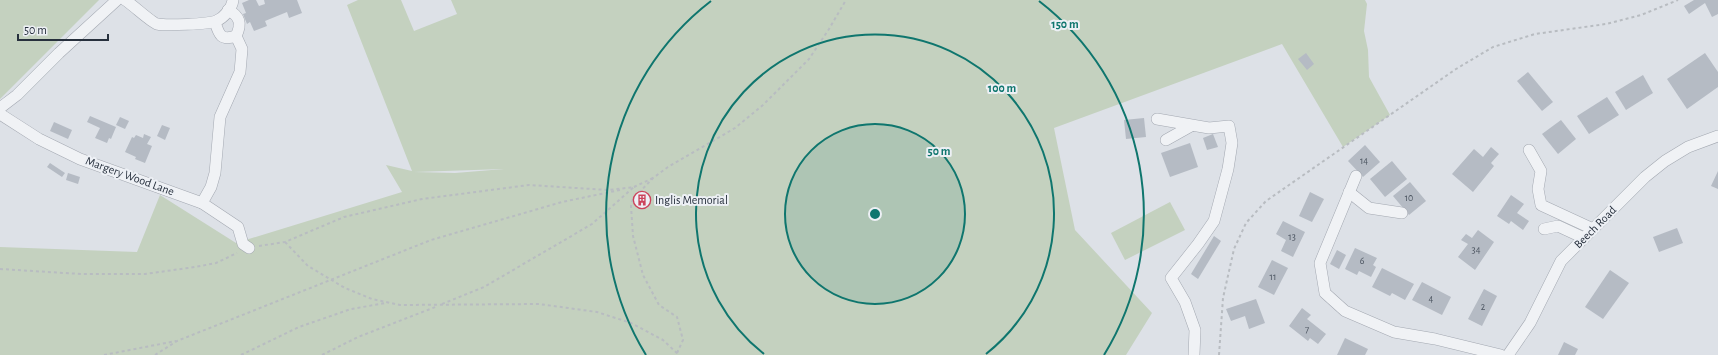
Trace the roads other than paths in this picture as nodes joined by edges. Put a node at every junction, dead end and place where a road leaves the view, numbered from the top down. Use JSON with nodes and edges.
{"nodes":[{"id":1,"x":117,"y":0,"type":"edge"},
{"id":2,"x":125,"y":0,"type":"edge"},
{"id":3,"x":231,"y":5,"type":"edge"},
{"id":4,"x":215,"y":22,"type":"junction"},
{"id":5,"x":236,"y":36,"type":"junction"},
{"id":6,"x":0,"y":108,"type":"edge"},
{"id":7,"x":0,"y":114,"type":"edge"},
{"id":8,"x":1157,"y":119,"type":"dead end"},
{"id":9,"x":1191,"y":126,"type":"junction"},
{"id":10,"x":1718,"y":136,"type":"edge"},
{"id":11,"x":1166,"y":140,"type":"dead end"},
{"id":12,"x":1529,"y":150,"type":"dead end"},
{"id":13,"x":1356,"y":176,"type":"dead end"},
{"id":14,"x":1349,"y":192,"type":"junction"},
{"id":15,"x":202,"y":203,"type":"junction"},
{"id":16,"x":1402,"y":213,"type":"dead end"},
{"id":17,"x":1544,"y":229,"type":"dead end"},
{"id":18,"x":1593,"y":229,"type":"junction"},
{"id":19,"x":1584,"y":238,"type":"junction"},
{"id":20,"x":249,"y":248,"type":"road end"},
{"id":21,"x":1194,"y":355,"type":"edge"},
{"id":22,"x":1501,"y":355,"type":"edge"},
{"id":23,"x":1508,"y":355,"type":"edge"}],
"edges":[{"from":1,"to":6,"type":"street"},
{"from":2,"to":4,"type":"street"},
{"from":3,"to":4,"type":"street"},
{"from":3,"to":5,"type":"street"},
{"from":4,"to":5,"type":"street"},
{"from":5,"to":15,"type":"street"},
{"from":7,"to":15,"type":"street","name":"Margery Wood Lane"},
{"from":8,"to":9,"type":"street"},
{"from":9,"to":11,"type":"street"},
{"from":9,"to":21,"type":"street"},
{"from":10,"to":18,"type":"street","name":"Beech Road"},
{"from":12,"to":18,"type":"street"},
{"from":13,"to":14,"type":"street"},
{"from":14,"to":16,"type":"street"},
{"from":14,"to":22,"type":"street"},
{"from":15,"to":20,"type":"street","name":"Margery Wood Lane"},
{"from":17,"to":19,"type":"street"},
{"from":18,"to":19,"type":"street","name":"Beech Road"},
{"from":19,"to":23,"type":"street","name":"Beech Road"}]}
